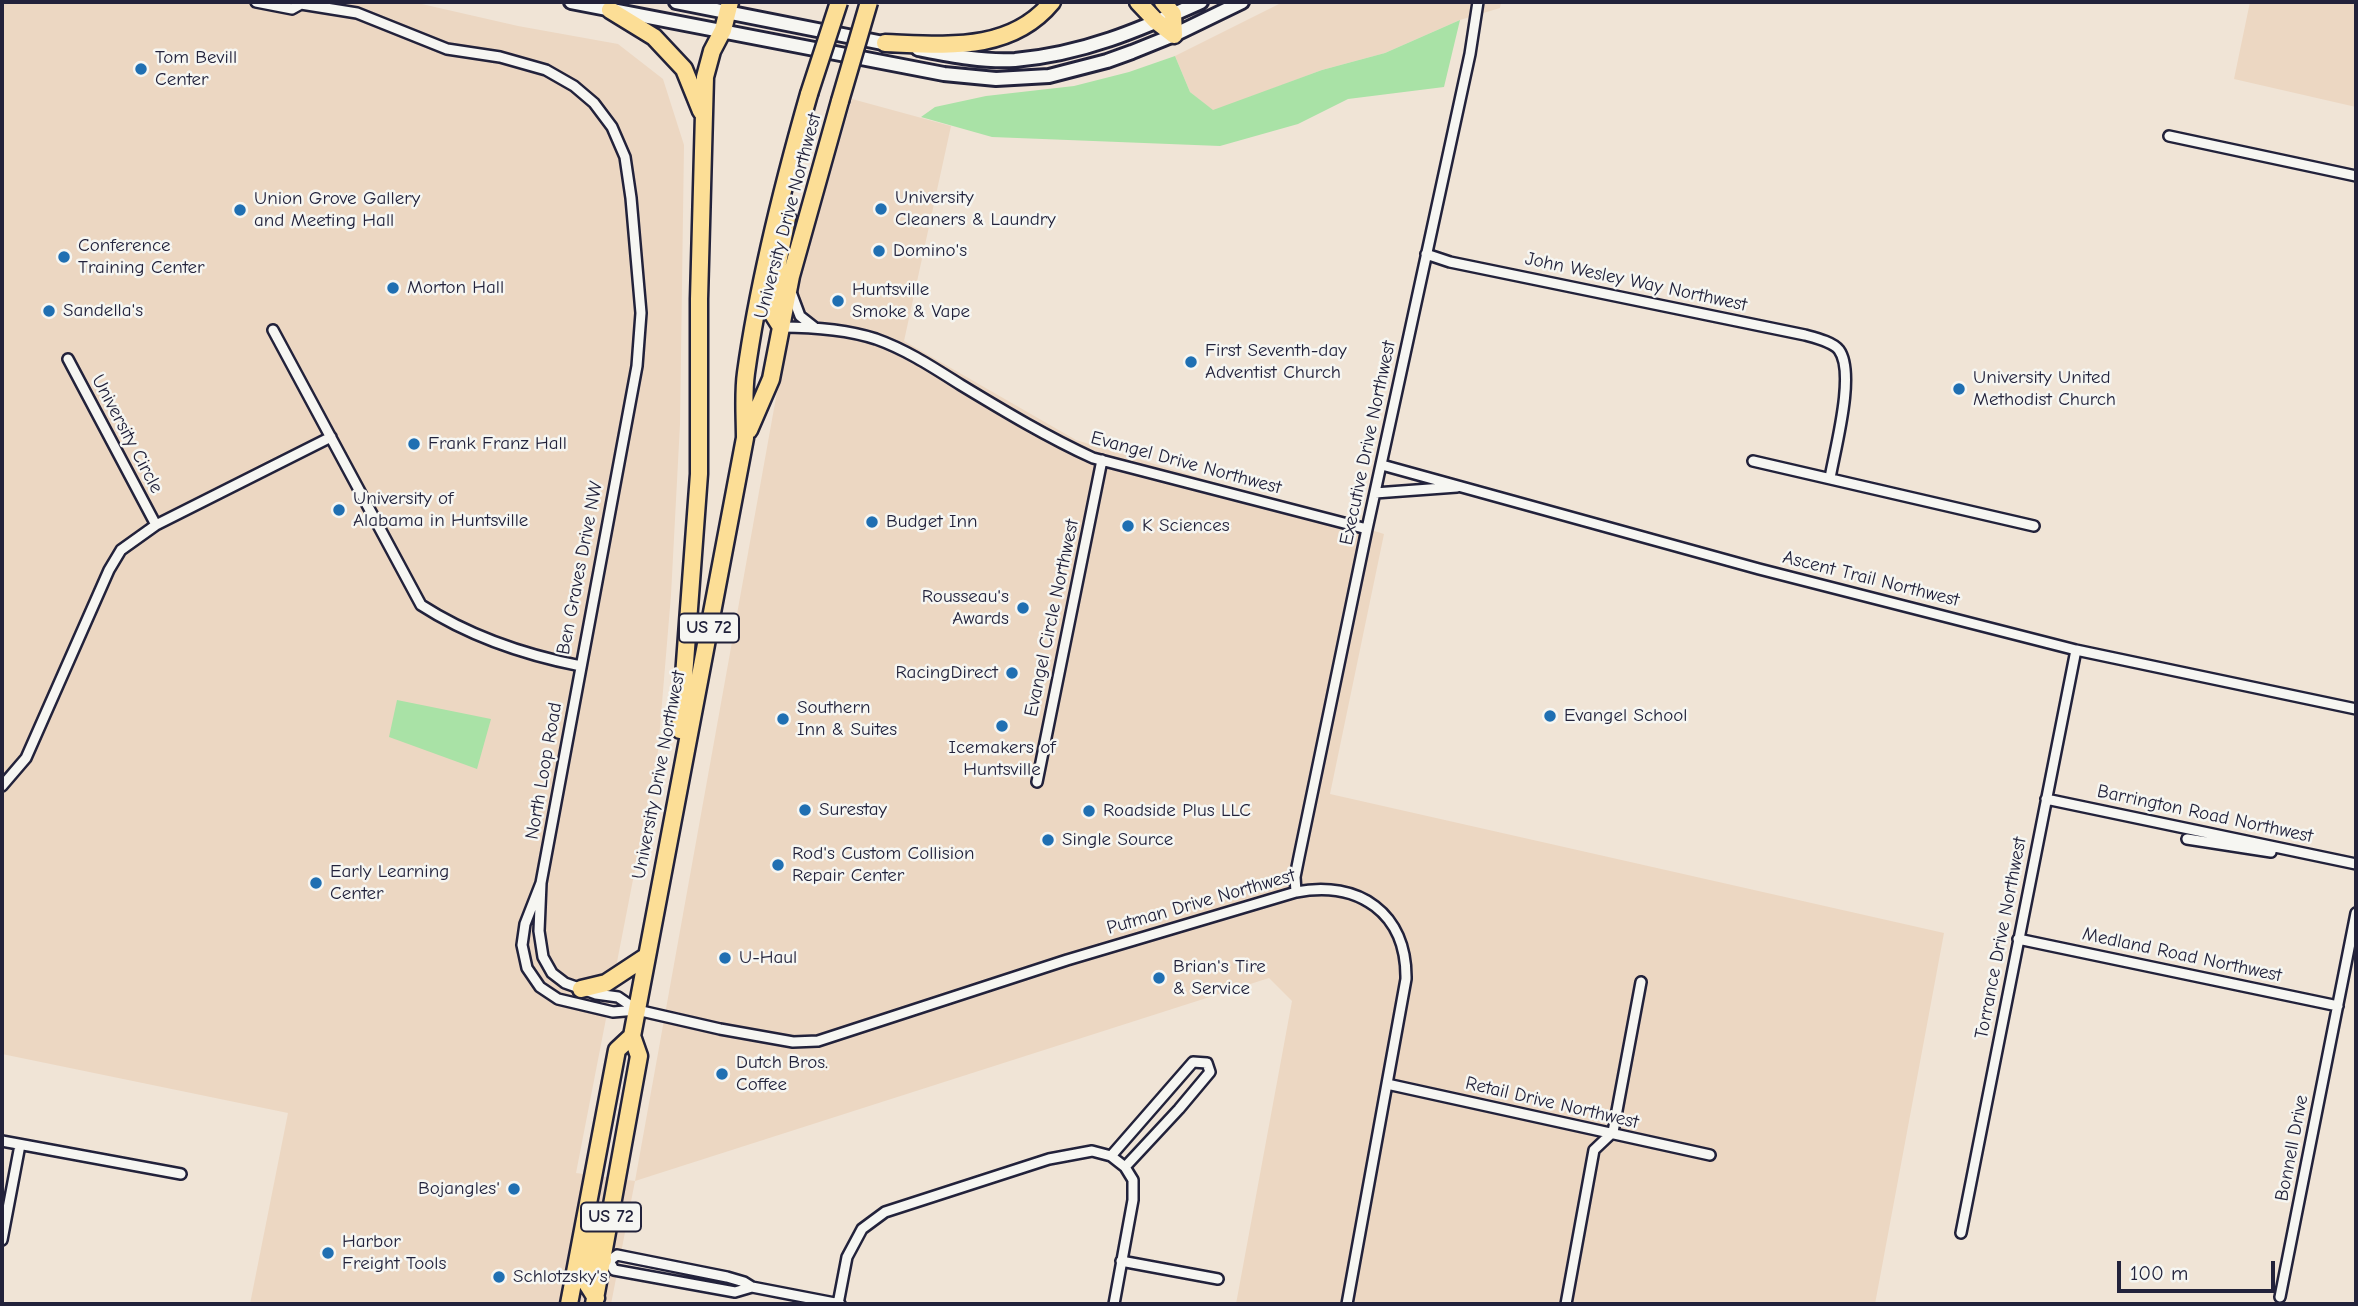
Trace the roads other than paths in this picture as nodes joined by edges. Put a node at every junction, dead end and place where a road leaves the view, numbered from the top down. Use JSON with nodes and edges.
{"nodes":[{"id":1,"x":256,"y":2,"type":"edge"},
{"id":2,"x":340,"y":2,"type":"edge"},
{"id":3,"x":571,"y":2,"type":"edge"},
{"id":4,"x":676,"y":2,"type":"edge"},
{"id":5,"x":839,"y":2,"type":"edge"},
{"id":6,"x":869,"y":2,"type":"edge"},
{"id":7,"x":1052,"y":2,"type":"edge"},
{"id":8,"x":1138,"y":2,"type":"edge"},
{"id":9,"x":1201,"y":2,"type":"edge"},
{"id":10,"x":1242,"y":2,"type":"edge"},
{"id":11,"x":1478,"y":2,"type":"edge"},
{"id":12,"x":300,"y":3,"type":"edge"},
{"id":13,"x":270,"y":4,"type":"edge"},
{"id":14,"x":729,"y":6,"type":"edge"},
{"id":15,"x":1168,"y":8,"type":"edge"},
{"id":16,"x":610,"y":10,"type":"junction"},
{"id":17,"x":357,"y":13,"type":"junction"},
{"id":18,"x":1156,"y":21,"type":"junction"},
{"id":19,"x":723,"y":30,"type":"junction"},
{"id":20,"x":1174,"y":35,"type":"junction"},
{"id":21,"x":885,"y":43,"type":"junction"},
{"id":22,"x":704,"y":120,"type":"junction"},
{"id":23,"x":2169,"y":136,"type":"dead end"},
{"id":24,"x":2356,"y":176,"type":"edge"},
{"id":25,"x":785,"y":181,"type":"junction"},
{"id":26,"x":1426,"y":254,"type":"junction"},
{"id":27,"x":789,"y":284,"type":"junction"},
{"id":28,"x":781,"y":327,"type":"junction"},
{"id":29,"x":814,"y":327,"type":"junction"},
{"id":30,"x":274,"y":330,"type":"dead end"},
{"id":31,"x":68,"y":359,"type":"dead end"},
{"id":32,"x":331,"y":437,"type":"junction"},
{"id":33,"x":745,"y":438,"type":"junction"},
{"id":34,"x":1102,"y":460,"type":"junction"},
{"id":35,"x":1753,"y":461,"type":"dead end"},
{"id":36,"x":1382,"y":465,"type":"junction"},
{"id":37,"x":1830,"y":478,"type":"junction"},
{"id":38,"x":1462,"y":486,"type":"junction"},
{"id":39,"x":1375,"y":494,"type":"junction"},
{"id":40,"x":156,"y":525,"type":"junction"},
{"id":41,"x":2034,"y":526,"type":"dead end"},
{"id":42,"x":1367,"y":529,"type":"junction"},
{"id":43,"x":2076,"y":650,"type":"junction"},
{"id":44,"x":580,"y":666,"type":"junction"},
{"id":45,"x":2356,"y":709,"type":"edge"},
{"id":46,"x":1037,"y":782,"type":"dead end"},
{"id":47,"x":2,"y":786,"type":"edge"},
{"id":48,"x":2046,"y":799,"type":"junction"},
{"id":49,"x":670,"y":830,"type":"junction"},
{"id":50,"x":2187,"y":839,"type":"dead end"},
{"id":51,"x":2356,"y":864,"type":"edge"},
{"id":52,"x":541,"y":883,"type":"junction"},
{"id":53,"x":1296,"y":892,"type":"junction"},
{"id":54,"x":2356,"y":913,"type":"edge"},
{"id":55,"x":2018,"y":939,"type":"junction"},
{"id":56,"x":647,"y":956,"type":"junction"},
{"id":57,"x":1642,"y":982,"type":"dead end"},
{"id":58,"x":581,"y":989,"type":"junction"},
{"id":59,"x":2338,"y":1006,"type":"junction"},
{"id":60,"x":637,"y":1010,"type":"junction"},
{"id":61,"x":632,"y":1037,"type":"junction"},
{"id":62,"x":1387,"y":1084,"type":"junction"},
{"id":63,"x":1613,"y":1132,"type":"junction"},
{"id":64,"x":2,"y":1141,"type":"edge"},
{"id":65,"x":20,"y":1144,"type":"junction"},
{"id":66,"x":1710,"y":1155,"type":"dead end"},
{"id":67,"x":1111,"y":1156,"type":"junction"},
{"id":68,"x":1125,"y":1167,"type":"junction"},
{"id":69,"x":181,"y":1174,"type":"dead end"},
{"id":70,"x":586,"y":1220,"type":"junction"},
{"id":71,"x":1961,"y":1233,"type":"dead end"},
{"id":72,"x":2,"y":1240,"type":"edge"},
{"id":73,"x":578,"y":1260,"type":"junction"},
{"id":74,"x":606,"y":1260,"type":"junction"},
{"id":75,"x":1121,"y":1261,"type":"junction"},
{"id":76,"x":1218,"y":1279,"type":"dead end"},
{"id":77,"x":752,"y":1287,"type":"junction"},
{"id":78,"x":2280,"y":1297,"type":"dead end"},
{"id":79,"x":595,"y":1301,"type":"edge"},
{"id":80,"x":569,"y":1304,"type":"edge"},
{"id":81,"x":839,"y":1304,"type":"edge"},
{"id":82,"x":1114,"y":1304,"type":"edge"},
{"id":83,"x":1347,"y":1304,"type":"edge"},
{"id":84,"x":1566,"y":1304,"type":"edge"}],
"edges":[{"from":1,"to":13,"type":"street","name":"Ben Graves Drive NW"},
{"from":2,"to":17,"type":"street"},
{"from":3,"to":16,"type":"main road"},
{"from":4,"to":14,"type":"main road"},
{"from":5,"to":25,"type":"highway","name":"University Drive Northwest","number":"US 72","bridge":true},
{"from":6,"to":27,"type":"highway","name":"University Drive Northwest","number":"US 72","bridge":true},
{"from":7,"to":21,"type":"highway"},
{"from":8,"to":18,"type":"highway"},
{"from":9,"to":15,"type":"main road"},
{"from":10,"to":20,"type":"main road"},
{"from":11,"to":26,"type":"street","name":"Executive Drive Northwest"},
{"from":12,"to":13,"type":"street","name":"Ben Graves Drive NW"},
{"from":12,"to":17,"type":"street","name":"Ben Graves Drive NW"},
{"from":14,"to":19,"type":"highway"},
{"from":14,"to":21,"type":"main road"},
{"from":15,"to":18,"type":"main road"},
{"from":15,"to":20,"type":"highway"},
{"from":16,"to":19,"type":"main road"},
{"from":16,"to":22,"type":"highway"},
{"from":17,"to":44,"type":"street","name":"Ben Graves Drive NW"},
{"from":18,"to":20,"type":"highway"},
{"from":18,"to":21,"type":"main road"},
{"from":19,"to":20,"type":"main road"},
{"from":19,"to":22,"type":"highway"},
{"from":22,"to":49,"type":"highway"},
{"from":23,"to":24,"type":"street"},
{"from":25,"to":28,"type":"highway","number":"US 72"},
{"from":25,"to":33,"type":"highway","name":"University Drive Northwest","number":"US 72"},
{"from":26,"to":36,"type":"street","name":"Executive Drive Northwest"},
{"from":26,"to":37,"type":"street","name":"John Wesley Way Northwest"},
{"from":27,"to":28,"type":"highway","name":"University Drive Northwest","number":"US 72"},
{"from":27,"to":29,"type":"street"},
{"from":28,"to":29,"type":"street","name":"Evangel Drive Northwest"},
{"from":28,"to":33,"type":"highway","name":"University Drive Northwest","number":"US 72"},
{"from":29,"to":34,"type":"street","name":"Evangel Drive Northwest"},
{"from":30,"to":32,"type":"street"},
{"from":31,"to":40,"type":"street","name":"University Circle"},
{"from":32,"to":40,"type":"street"},
{"from":32,"to":44,"type":"street","name":"Ben Graves Drive NW"},
{"from":33,"to":49,"type":"highway","name":"University Drive Northwest","number":"US 72"},
{"from":34,"to":42,"type":"street","name":"Evangel Drive Northwest"},
{"from":34,"to":46,"type":"street","name":"Evangel Circle Northwest"},
{"from":35,"to":37,"type":"street"},
{"from":36,"to":38,"type":"street","name":"Ascent Trail Northwest"},
{"from":36,"to":39,"type":"street","name":"Executive Drive Northwest"},
{"from":37,"to":41,"type":"street"},
{"from":38,"to":39,"type":"street"},
{"from":38,"to":43,"type":"street","name":"Ascent Trail Northwest"},
{"from":39,"to":42,"type":"street","name":"Executive Drive Northwest"},
{"from":40,"to":47,"type":"street"},
{"from":42,"to":53,"type":"street","name":"Executive Drive Northwest"},
{"from":43,"to":45,"type":"street","name":"Ascent Trail Northwest"},
{"from":43,"to":48,"type":"street","name":"Torrance Drive Northwest"},
{"from":44,"to":52,"type":"street","name":"North Loop Road"},
{"from":48,"to":51,"type":"street","name":"Barrington Road Northwest"},
{"from":48,"to":55,"type":"street","name":"Torrance Drive Northwest"},
{"from":49,"to":56,"type":"highway","name":"University Drive Northwest","number":"US 72"},
{"from":50,"to":51,"type":"street"},
{"from":52,"to":58,"type":"street","name":"North Loop Road"},
{"from":52,"to":60,"type":"street","name":"North Loop Road"},
{"from":53,"to":60,"type":"street","name":"Putman Drive Northwest"},
{"from":53,"to":62,"type":"street","name":"Putman Drive Northwest"},
{"from":54,"to":59,"type":"street","name":"Bonnell Drive"},
{"from":55,"to":59,"type":"street","name":"Medland Road Northwest"},
{"from":55,"to":71,"type":"street","name":"Torrance Drive Northwest"},
{"from":56,"to":58,"type":"highway"},
{"from":56,"to":60,"type":"highway","name":"University Drive Northwest","number":"US 72"},
{"from":57,"to":63,"type":"street"},
{"from":58,"to":60,"type":"street","name":"North Loop Road"},
{"from":59,"to":78,"type":"street","name":"Bonnell Drive"},
{"from":60,"to":61,"type":"highway","name":"University Drive Northwest","number":"US 72"},
{"from":61,"to":70,"type":"highway","name":"University Drive Northwest","number":"US 72"},
{"from":61,"to":74,"type":"highway","name":"University Drive Northwest","number":"US 72"},
{"from":62,"to":63,"type":"street","name":"Retail Drive Northwest"},
{"from":62,"to":83,"type":"street","name":"Putman Drive Northwest"},
{"from":63,"to":66,"type":"street","name":"Retail Drive Northwest"},
{"from":63,"to":84,"type":"street"},
{"from":64,"to":65,"type":"street"},
{"from":65,"to":69,"type":"street"},
{"from":65,"to":72,"type":"street"},
{"from":67,"to":68,"type":"street"},
{"from":67,"to":68,"type":"street"},
{"from":67,"to":81,"type":"street"},
{"from":68,"to":75,"type":"street"},
{"from":70,"to":73,"type":"highway","name":"University Drive Northwest","number":"US 72"},
{"from":70,"to":74,"type":"highway"},
{"from":73,"to":79,"type":"highway"},
{"from":73,"to":80,"type":"highway","name":"University Drive Northwest","number":"US 72"},
{"from":74,"to":77,"type":"street"},
{"from":74,"to":77,"type":"street"},
{"from":74,"to":79,"type":"highway","name":"University Drive Northwest","number":"US 72"},
{"from":75,"to":76,"type":"street"},
{"from":75,"to":82,"type":"street"},
{"from":77,"to":81,"type":"street"}]}
